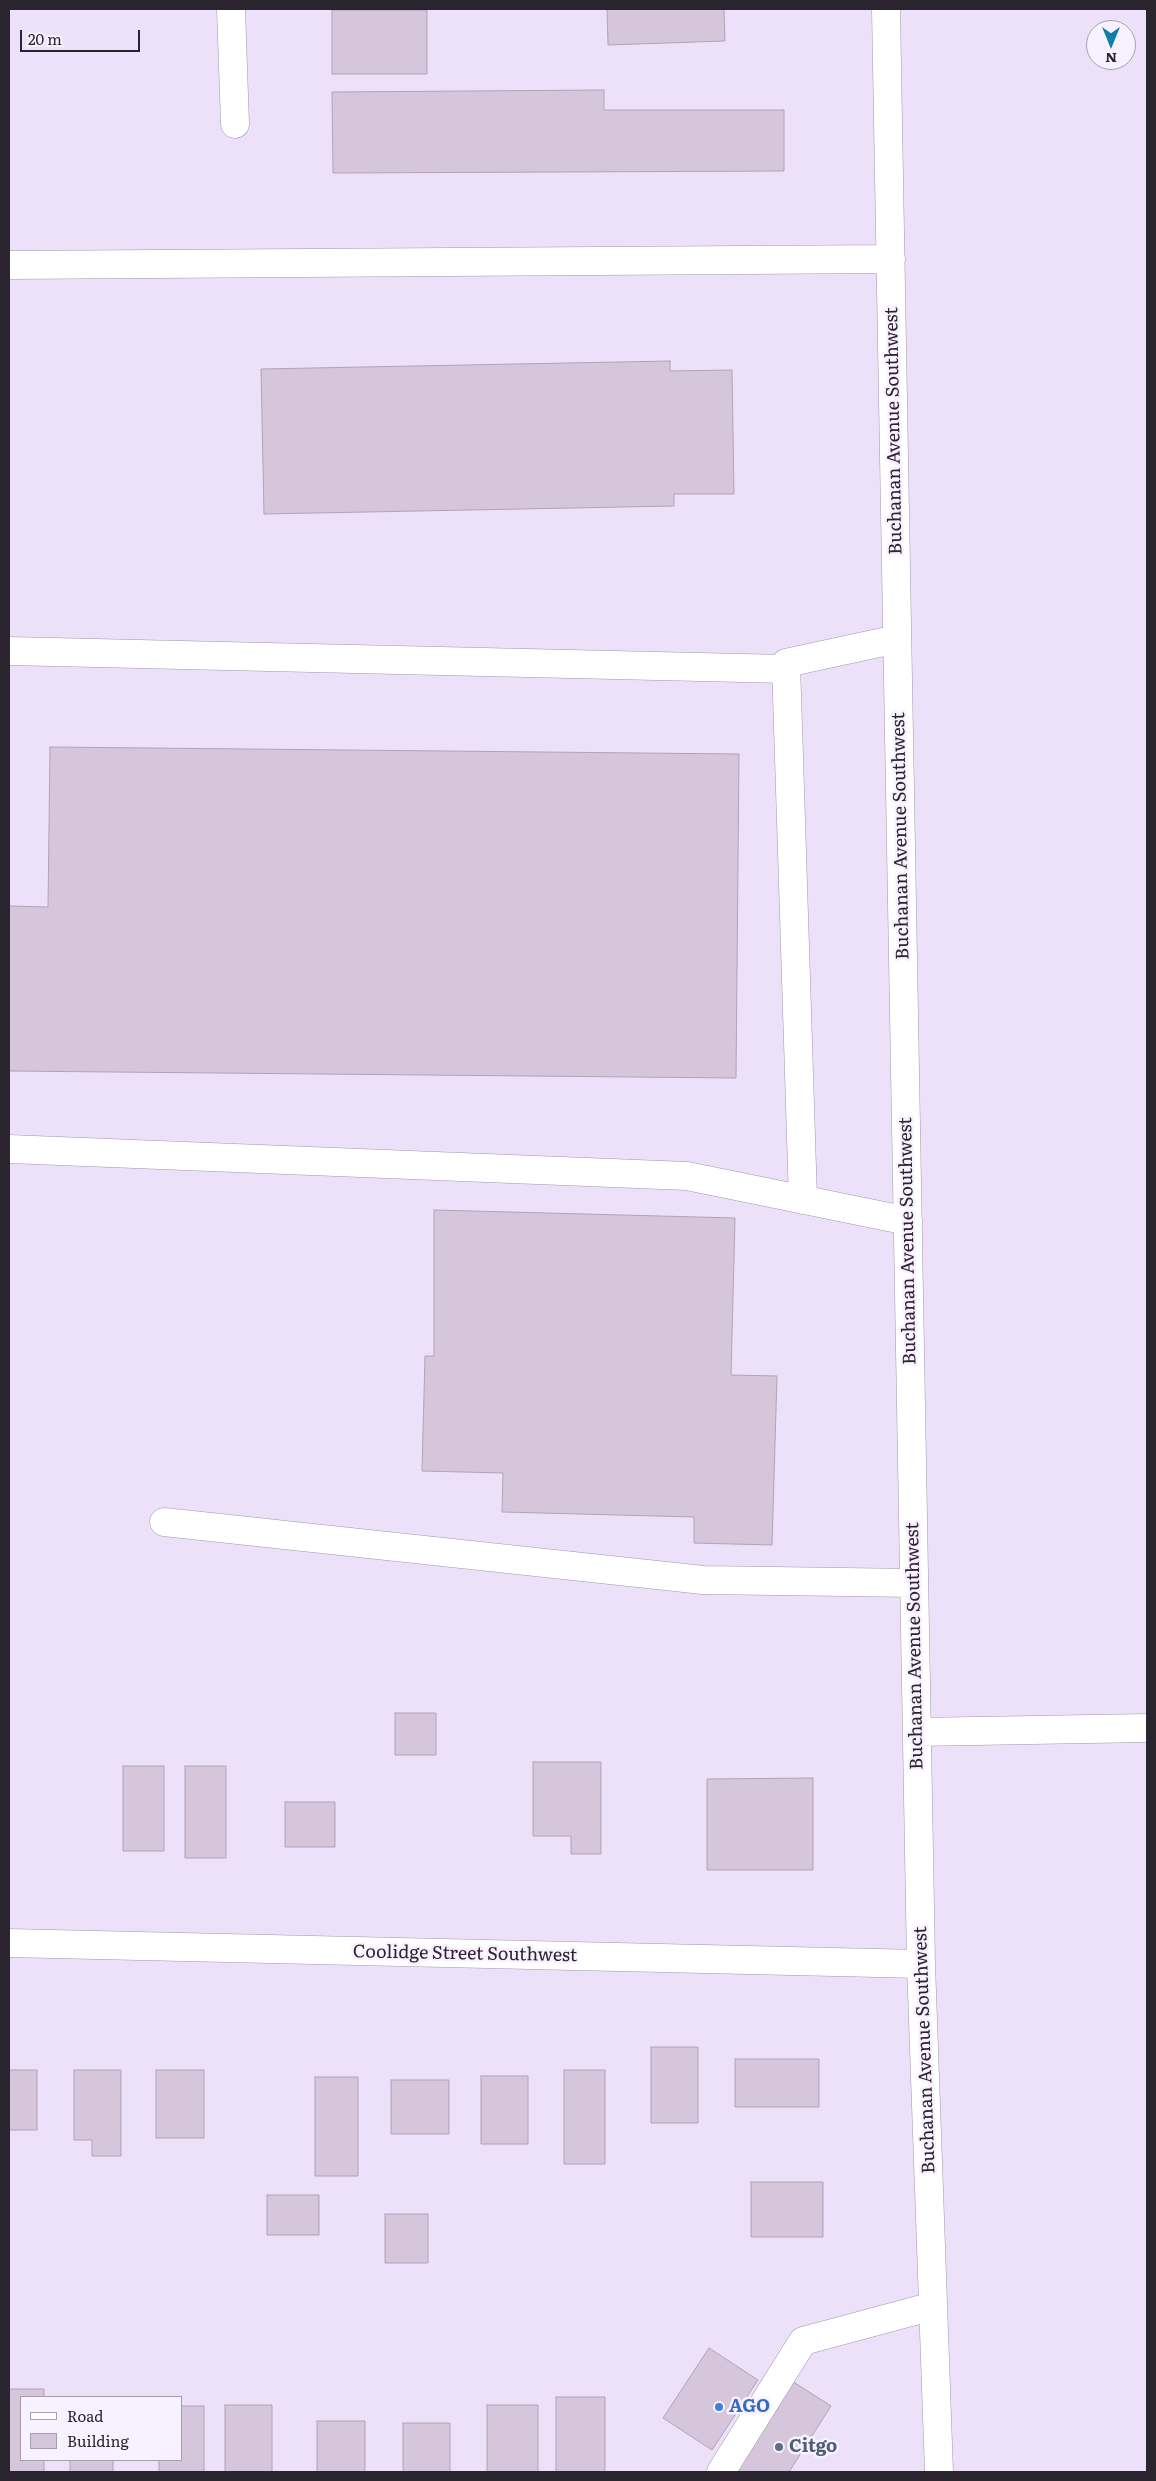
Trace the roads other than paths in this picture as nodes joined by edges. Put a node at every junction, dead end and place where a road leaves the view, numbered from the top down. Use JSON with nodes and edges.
{"nodes":[{"id":1,"x":231,"y":9,"type":"edge"},
{"id":2,"x":886,"y":9,"type":"edge"},
{"id":3,"x":234,"y":124,"type":"dead end"},
{"id":4,"x":890,"y":259,"type":"junction"},
{"id":5,"x":9,"y":265,"type":"edge"},
{"id":6,"x":897,"y":639,"type":"junction"},
{"id":7,"x":9,"y":651,"type":"edge"},
{"id":8,"x":786,"y":669,"type":"junction"},
{"id":9,"x":9,"y":1149,"type":"edge"},
{"id":10,"x":803,"y":1200,"type":"junction"},
{"id":11,"x":908,"y":1221,"type":"junction"},
{"id":12,"x":164,"y":1522,"type":"dead end"},
{"id":13,"x":914,"y":1583,"type":"junction"},
{"id":14,"x":1147,"y":1728,"type":"edge"},
{"id":15,"x":917,"y":1732,"type":"junction"},
{"id":16,"x":9,"y":1943,"type":"edge"},
{"id":17,"x":921,"y":1964,"type":"junction"},
{"id":18,"x":933,"y":2306,"type":"junction"},
{"id":19,"x":721,"y":2472,"type":"edge"},
{"id":20,"x":939,"y":2472,"type":"edge"}],
"edges":[{"from":1,"to":3,"type":"street"},
{"from":2,"to":4,"type":"street","name":"Buchanan Avenue Southwest"},
{"from":4,"to":5,"type":"street"},
{"from":4,"to":6,"type":"street","name":"Buchanan Avenue Southwest"},
{"from":6,"to":8,"type":"street"},
{"from":6,"to":11,"type":"street","name":"Buchanan Avenue Southwest"},
{"from":7,"to":8,"type":"street"},
{"from":8,"to":10,"type":"street"},
{"from":9,"to":10,"type":"street"},
{"from":10,"to":11,"type":"street"},
{"from":11,"to":13,"type":"street","name":"Buchanan Avenue Southwest"},
{"from":12,"to":13,"type":"street"},
{"from":13,"to":15,"type":"street","name":"Buchanan Avenue Southwest"},
{"from":14,"to":15,"type":"street"},
{"from":15,"to":17,"type":"street","name":"Buchanan Avenue Southwest"},
{"from":16,"to":17,"type":"street","name":"Coolidge Street Southwest"},
{"from":17,"to":18,"type":"street","name":"Buchanan Avenue Southwest"},
{"from":18,"to":19,"type":"street"},
{"from":18,"to":20,"type":"street","name":"Buchanan Avenue Southwest"}]}
